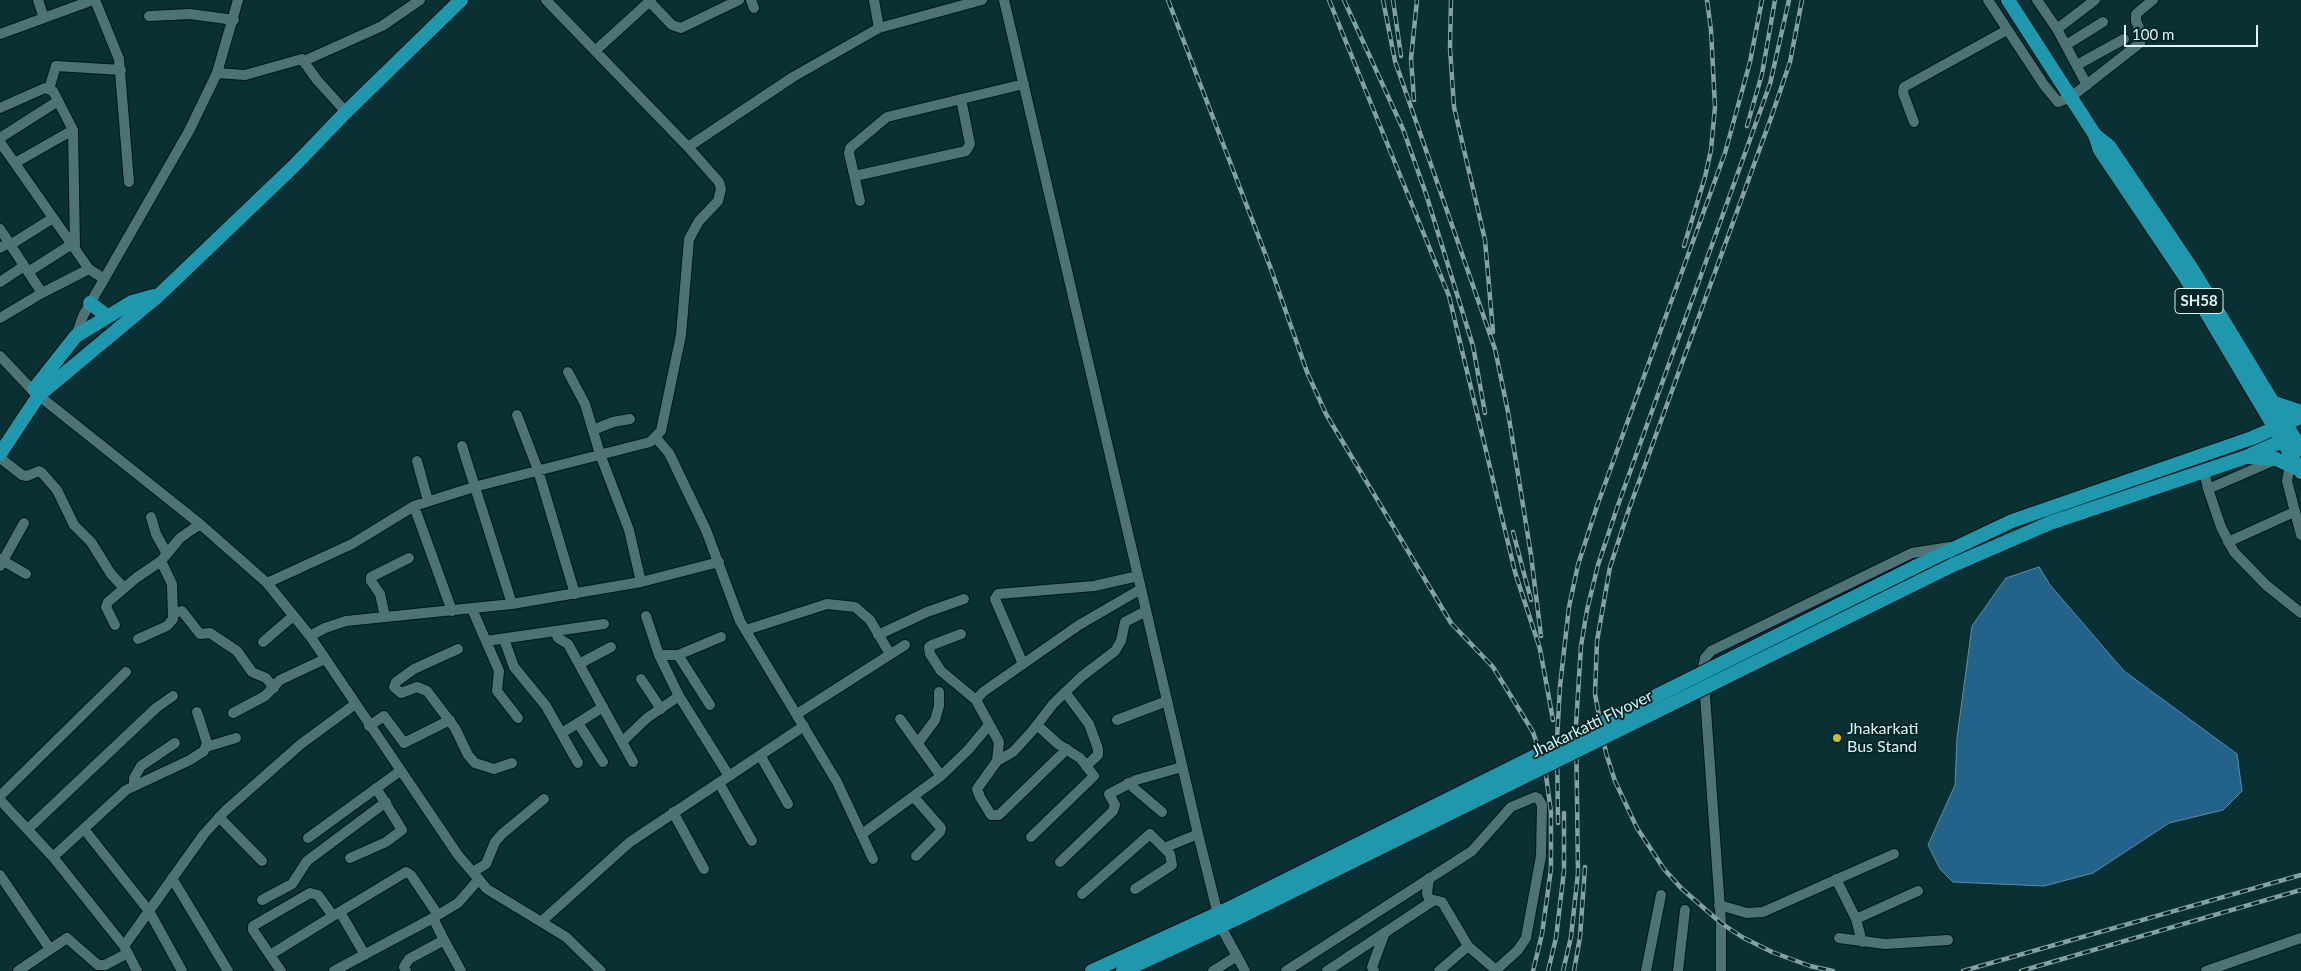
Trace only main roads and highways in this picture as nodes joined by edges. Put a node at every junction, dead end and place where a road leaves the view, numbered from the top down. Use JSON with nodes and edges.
{"nodes":[{"id":1,"x":460,"y":0,"type":"edge"},
{"id":2,"x":2008,"y":0,"type":"edge"},
{"id":3,"x":2095,"y":135,"type":"junction"},
{"id":4,"x":159,"y":295,"type":"junction"},
{"id":5,"x":90,"y":303,"type":"road end"},
{"id":6,"x":107,"y":316,"type":"junction"},
{"id":7,"x":92,"y":325,"type":"junction"},
{"id":8,"x":104,"y":340,"type":"junction"},
{"id":9,"x":58,"y":369,"type":"junction"},
{"id":10,"x":36,"y":393,"type":"junction"},
{"id":11,"x":2272,"y":402,"type":"junction"},
{"id":12,"x":2301,"y":412,"type":"edge"},
{"id":13,"x":2301,"y":417,"type":"edge"},
{"id":14,"x":2279,"y":426,"type":"junction"},
{"id":15,"x":2292,"y":437,"type":"edge"},
{"id":16,"x":0,"y":441,"type":"edge"},
{"id":17,"x":2301,"y":449,"type":"edge"},
{"id":18,"x":0,"y":454,"type":"edge"},
{"id":19,"x":2246,"y":457,"type":"junction"},
{"id":20,"x":2297,"y":469,"type":"edge"},
{"id":21,"x":1235,"y":912,"type":"junction"},
{"id":22,"x":1219,"y":920,"type":"junction"},
{"id":23,"x":1092,"y":971,"type":"edge"},
{"id":24,"x":1124,"y":971,"type":"edge"}],
"edges":[{"from":1,"to":4,"type":"main road"},
{"from":2,"to":3,"type":"main road","number":"SH58"},
{"from":3,"to":11,"type":"main road","number":"SH58"},
{"from":3,"to":14,"type":"main road","number":"SH58"},
{"from":4,"to":6,"type":"main road"},
{"from":4,"to":8,"type":"main road"},
{"from":5,"to":6,"type":"main road"},
{"from":6,"to":7,"type":"main road"},
{"from":7,"to":8,"type":"main road"},
{"from":7,"to":9,"type":"main road"},
{"from":8,"to":9,"type":"main road"},
{"from":9,"to":10,"type":"main road"},
{"from":10,"to":16,"type":"main road"},
{"from":10,"to":18,"type":"main road"},
{"from":11,"to":12,"type":"main road"},
{"from":11,"to":14,"type":"main road","number":"SH58"},
{"from":13,"to":14,"type":"main road","name":"Jhakarkatti Flyover"},
{"from":14,"to":15,"type":"main road","number":"SH58"},
{"from":14,"to":21,"type":"main road","name":"Jhakarkatti Flyover","bridge":true},
{"from":15,"to":17,"type":"main road","number":"SH58"},
{"from":15,"to":19,"type":"main road","name":"Jhakarkatti Flyover"},
{"from":15,"to":20,"type":"main road","number":"SH58"},
{"from":19,"to":20,"type":"main road"},
{"from":19,"to":21,"type":"main road","name":"Jhakarkatti Flyover","bridge":true},
{"from":21,"to":22,"type":"main road","name":"Jhakarkatti Flyover"},
{"from":22,"to":23,"type":"main road"},
{"from":22,"to":24,"type":"main road"}]}
